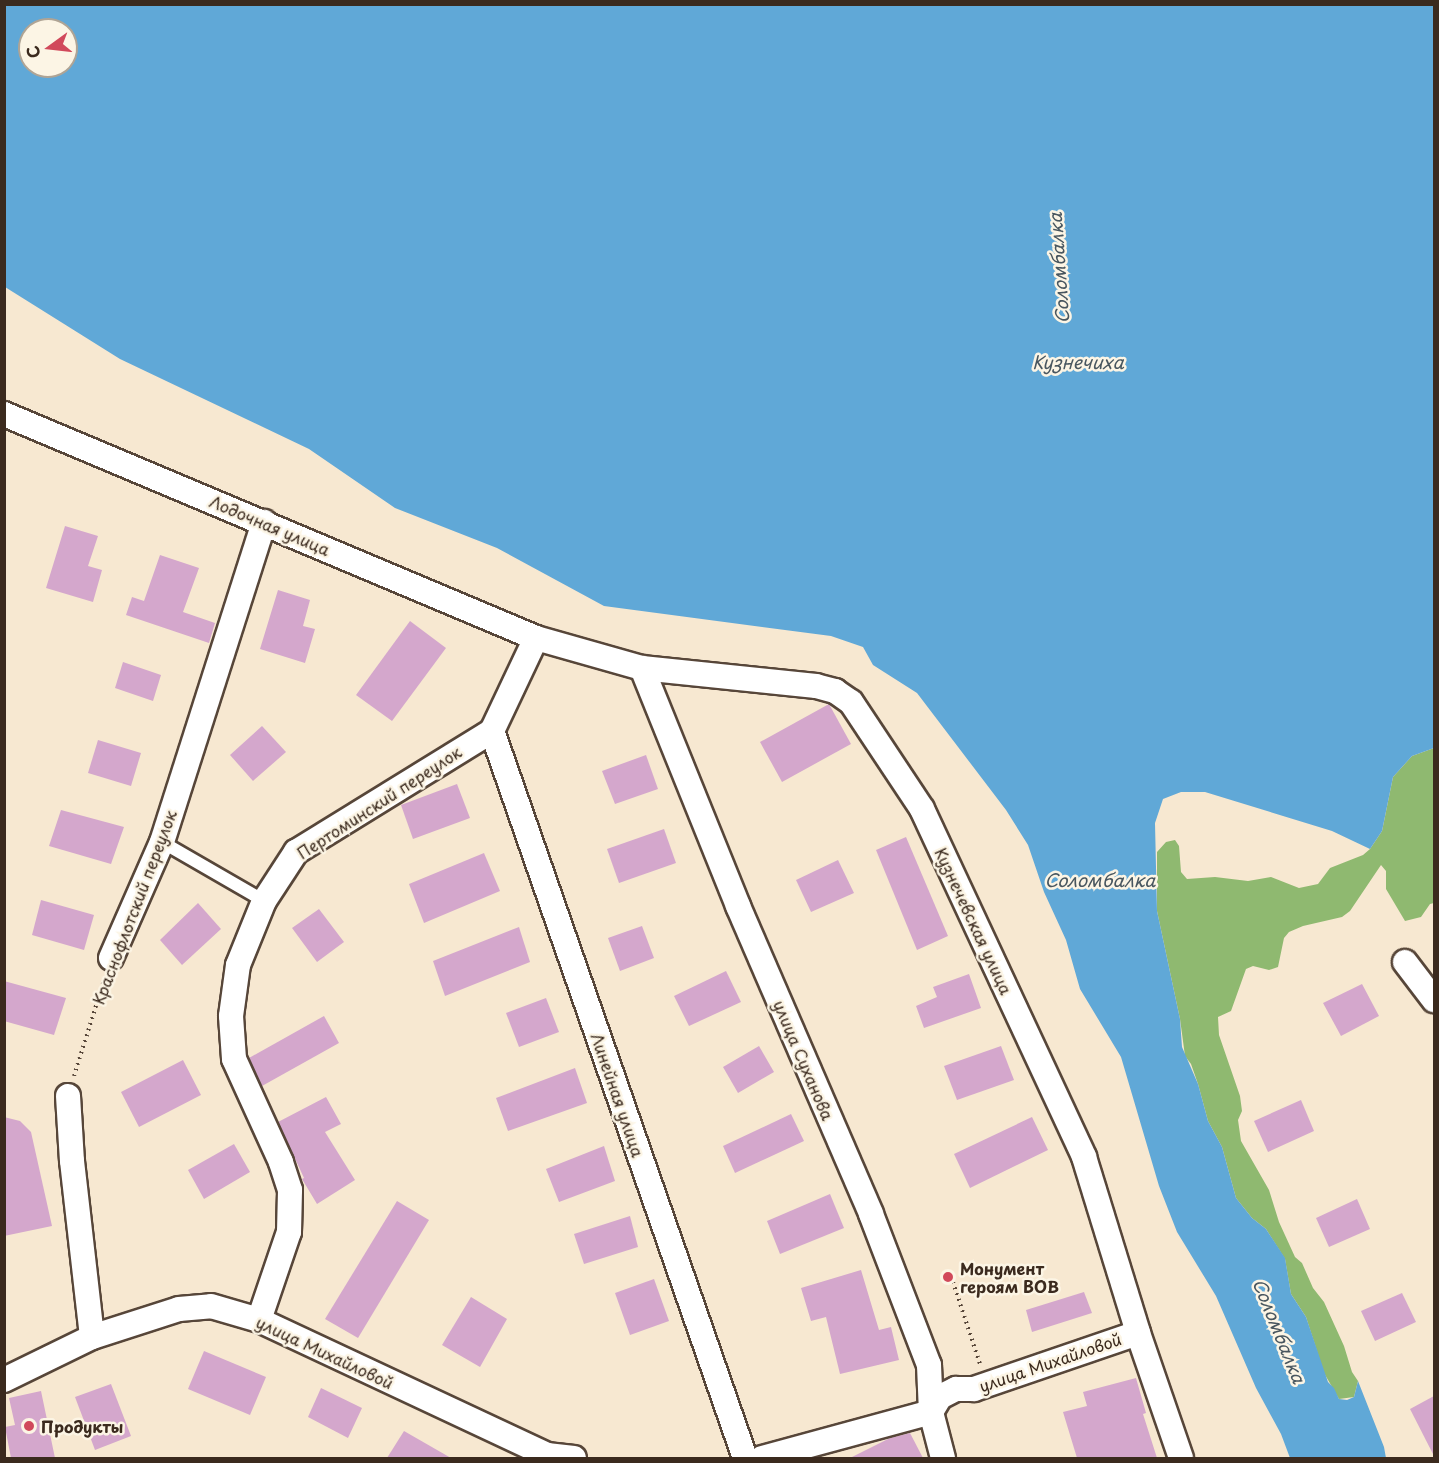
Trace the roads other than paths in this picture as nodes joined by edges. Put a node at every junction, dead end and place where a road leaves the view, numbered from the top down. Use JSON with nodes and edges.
{"nodes":[{"id":1,"x":4,"y":414,"type":"edge"},
{"id":2,"x":264,"y":522,"type":"junction"},
{"id":3,"x":536,"y":638,"type":"junction"},
{"id":4,"x":642,"y":668,"type":"junction"},
{"id":5,"x":492,"y":731,"type":"junction"},
{"id":6,"x":162,"y":842,"type":"junction"},
{"id":7,"x":264,"y":901,"type":"junction"},
{"id":8,"x":111,"y":958,"type":"road end"},
{"id":9,"x":1405,"y":962,"type":"dead end"},
{"id":10,"x":1434,"y":1000,"type":"edge"},
{"id":11,"x":68,"y":1096,"type":"road end"},
{"id":12,"x":258,"y":1320,"type":"junction"},
{"id":13,"x":1138,"y":1333,"type":"junction"},
{"id":14,"x":92,"y":1337,"type":"junction"},
{"id":15,"x":4,"y":1380,"type":"edge"},
{"id":16,"x":931,"y":1412,"type":"junction"},
{"id":17,"x":574,"y":1458,"type":"edge"},
{"id":18,"x":746,"y":1458,"type":"edge"},
{"id":19,"x":762,"y":1458,"type":"edge"},
{"id":20,"x":943,"y":1458,"type":"edge"},
{"id":21,"x":1181,"y":1458,"type":"edge"}],
"edges":[{"from":1,"to":2,"type":"street","name":"Лодочная улица"},
{"from":2,"to":3,"type":"street","name":"Лодочная улица"},
{"from":2,"to":6,"type":"street","name":"Краснофлотский переулок"},
{"from":3,"to":4,"type":"street","name":"Кузнечевская улица"},
{"from":3,"to":5,"type":"street"},
{"from":4,"to":13,"type":"street","name":"Кузнечевская улица"},
{"from":4,"to":16,"type":"street","name":"улица Суханова"},
{"from":5,"to":7,"type":"street","name":"Пертоминский переулок"},
{"from":5,"to":18,"type":"street","name":"Линейная улица"},
{"from":6,"to":7,"type":"lane"},
{"from":6,"to":8,"type":"street","name":"Краснофлотский переулок"},
{"from":7,"to":12,"type":"street","name":"Пертоминский переулок"},
{"from":9,"to":10,"type":"street"},
{"from":11,"to":14,"type":"street"},
{"from":12,"to":14,"type":"street","name":"улица Михайловой"},
{"from":12,"to":17,"type":"street","name":"улица Михайловой"},
{"from":13,"to":16,"type":"street","name":"улица Михайловой"},
{"from":13,"to":21,"type":"street","name":"Кузнечевская улица"},
{"from":14,"to":15,"type":"street","name":"улица Михайловой"},
{"from":16,"to":19,"type":"street"},
{"from":16,"to":20,"type":"street","name":"улица Суханова"}]}
